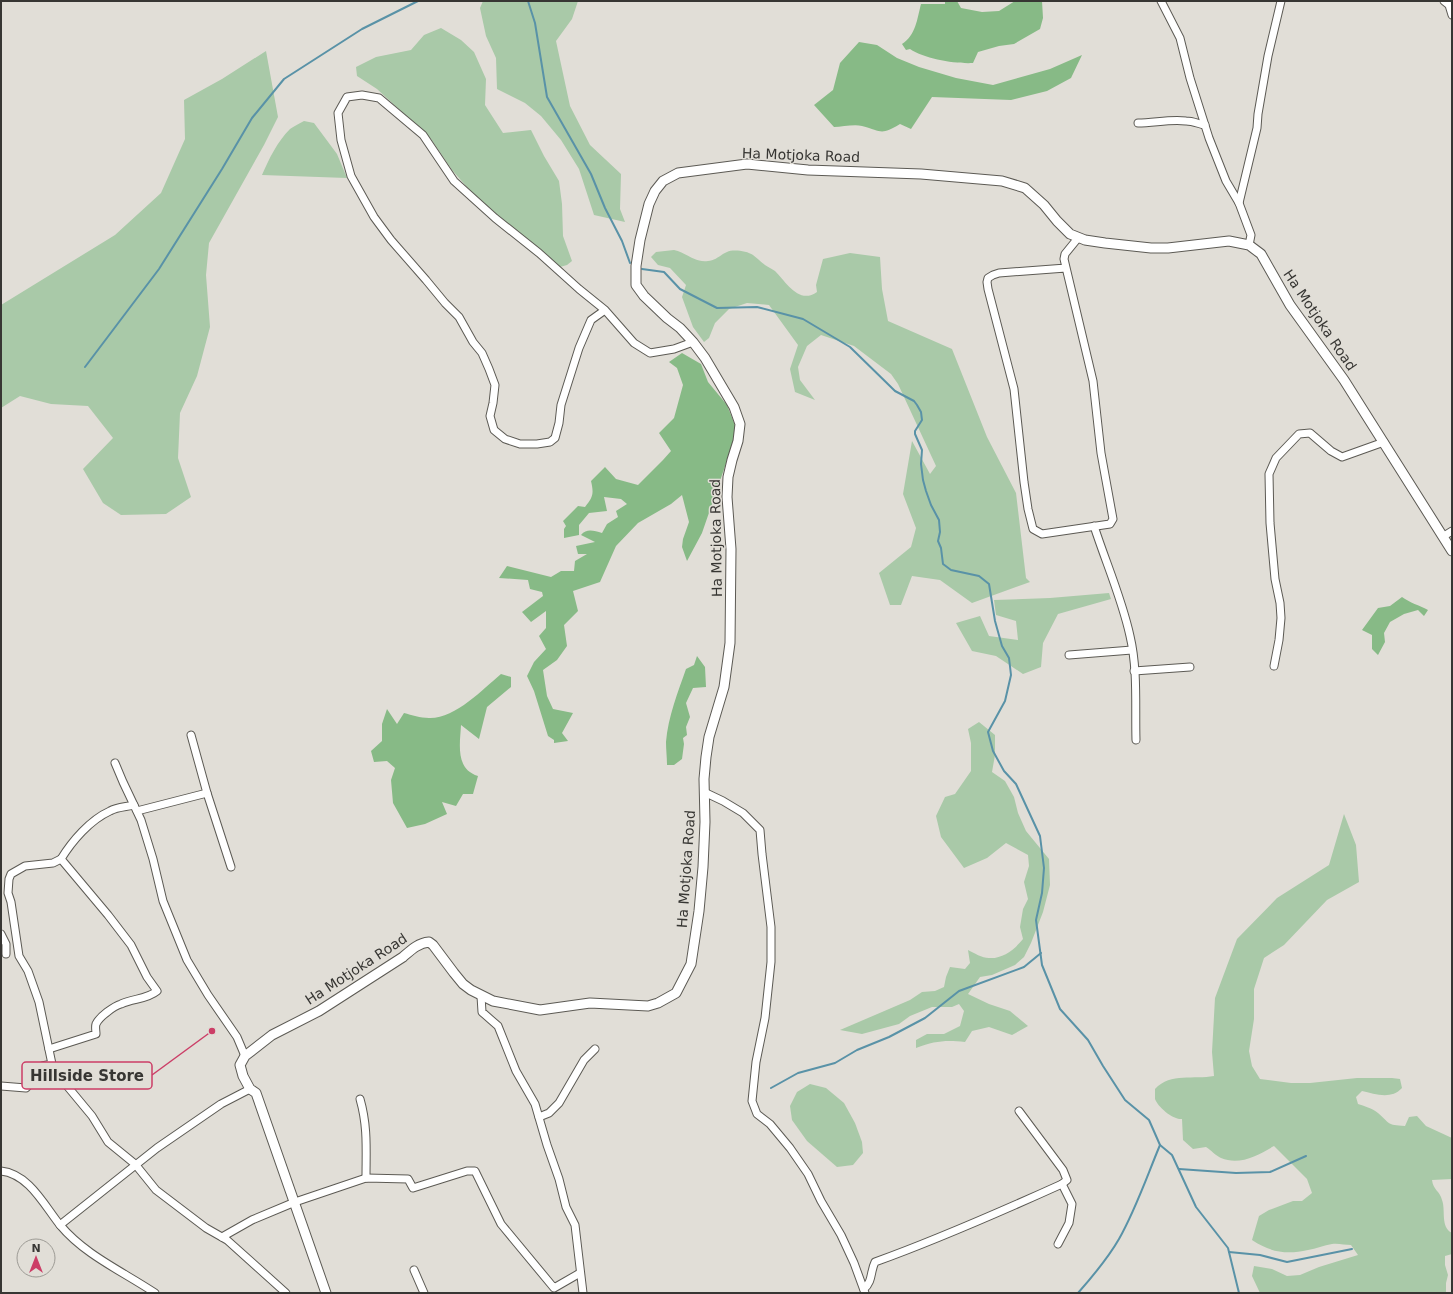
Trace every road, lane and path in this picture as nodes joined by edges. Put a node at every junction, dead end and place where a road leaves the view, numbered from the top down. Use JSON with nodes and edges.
{"nodes":[{"id":1,"x":1161,"y":1,"type":"edge"},
{"id":2,"x":1281,"y":1,"type":"edge"},
{"id":3,"x":1444,"y":1,"type":"edge"},
{"id":4,"x":1452,"y":14,"type":"edge"},
{"id":5,"x":1138,"y":123,"type":"dead end"},
{"id":6,"x":1205,"y":125,"type":"junction"},
{"id":7,"x":1239,"y":203,"type":"junction"},
{"id":8,"x":1078,"y":238,"type":"junction"},
{"id":9,"x":1249,"y":245,"type":"junction"},
{"id":10,"x":1066,"y":268,"type":"junction"},
{"id":11,"x":605,"y":310,"type":"junction"},
{"id":12,"x":693,"y":342,"type":"junction"},
{"id":13,"x":1384,"y":442,"type":"junction"},
{"id":14,"x":1094,"y":526,"type":"junction"},
{"id":15,"x":1452,"y":531,"type":"edge"},
{"id":16,"x":1444,"y":536,"type":"junction"},
{"id":17,"x":1452,"y":551,"type":"edge"},
{"id":18,"x":1132,"y":650,"type":"junction"},
{"id":19,"x":1069,"y":655,"type":"dead end"},
{"id":20,"x":1274,"y":666,"type":"dead end"},
{"id":21,"x":1190,"y":667,"type":"dead end"},
{"id":22,"x":1134,"y":671,"type":"junction"},
{"id":23,"x":192,"y":735,"type":"dead end"},
{"id":24,"x":1136,"y":740,"type":"dead end"},
{"id":25,"x":115,"y":762,"type":"dead end"},
{"id":26,"x":704,"y":792,"type":"junction"},
{"id":27,"x":207,"y":793,"type":"junction"},
{"id":28,"x":136,"y":808,"type":"junction"},
{"id":29,"x":61,"y":859,"type":"junction"},
{"id":30,"x":231,"y":867,"type":"dead end"},
{"id":31,"x":1,"y":934,"type":"edge"},
{"id":32,"x":4,"y":954,"type":"edge"},
{"id":33,"x":19,"y":956,"type":"junction"},
{"id":34,"x":482,"y":996,"type":"junction"},
{"id":35,"x":50,"y":1049,"type":"junction"},
{"id":36,"x":595,"y":1049,"type":"dead end"},
{"id":37,"x":245,"y":1056,"type":"junction"},
{"id":38,"x":52,"y":1064,"type":"junction"},
{"id":39,"x":1,"y":1086,"type":"edge"},
{"id":40,"x":250,"y":1089,"type":"junction"},
{"id":41,"x":360,"y":1099,"type":"dead end"},
{"id":42,"x":1019,"y":1111,"type":"dead end"},
{"id":43,"x":539,"y":1117,"type":"junction"},
{"id":44,"x":135,"y":1164,"type":"junction"},
{"id":45,"x":1,"y":1171,"type":"edge"},
{"id":46,"x":366,"y":1178,"type":"junction"},
{"id":47,"x":1062,"y":1184,"type":"junction"},
{"id":48,"x":295,"y":1202,"type":"junction"},
{"id":49,"x":60,"y":1225,"type":"junction"},
{"id":50,"x":222,"y":1237,"type":"junction"},
{"id":51,"x":1058,"y":1244,"type":"dead end"},
{"id":52,"x":414,"y":1270,"type":"dead end"},
{"id":53,"x":580,"y":1273,"type":"junction"},
{"id":54,"x":865,"y":1291,"type":"edge"},
{"id":55,"x":155,"y":1293,"type":"edge"},
{"id":56,"x":286,"y":1293,"type":"edge"},
{"id":57,"x":326,"y":1293,"type":"edge"},
{"id":58,"x":424,"y":1293,"type":"edge"},
{"id":59,"x":583,"y":1293,"type":"edge"}],
"edges":[{"from":1,"to":6,"type":"street"},
{"from":2,"to":7,"type":"street"},
{"from":3,"to":4,"type":"street"},
{"from":5,"to":6,"type":"street"},
{"from":6,"to":7,"type":"street"},
{"from":7,"to":9,"type":"street"},
{"from":8,"to":9,"type":"street","name":"Ha Motjoka Road"},
{"from":8,"to":10,"type":"street"},
{"from":8,"to":12,"type":"street","name":"Ha Motjoka Road"},
{"from":9,"to":13,"type":"street","name":"Ha Motjoka Road"},
{"from":10,"to":14,"type":"street"},
{"from":10,"to":14,"type":"street"},
{"from":11,"to":11,"type":"street"},
{"from":11,"to":12,"type":"street"},
{"from":12,"to":26,"type":"street","name":"Ha Motjoka Road"},
{"from":13,"to":16,"type":"street","name":"Ha Motjoka Road"},
{"from":13,"to":20,"type":"street"},
{"from":14,"to":18,"type":"street"},
{"from":15,"to":16,"type":"street"},
{"from":16,"to":17,"type":"street","name":"Ha Motjoka Road"},
{"from":18,"to":19,"type":"street"},
{"from":18,"to":22,"type":"street"},
{"from":21,"to":22,"type":"street"},
{"from":22,"to":24,"type":"street"},
{"from":23,"to":27,"type":"street"},
{"from":25,"to":28,"type":"street"},
{"from":26,"to":34,"type":"street","name":"Ha Motjoka Road"},
{"from":26,"to":54,"type":"street"},
{"from":27,"to":28,"type":"street"},
{"from":27,"to":30,"type":"street"},
{"from":28,"to":29,"type":"street"},
{"from":28,"to":37,"type":"street"},
{"from":29,"to":33,"type":"street"},
{"from":29,"to":35,"type":"street"},
{"from":31,"to":32,"type":"street"},
{"from":32,"to":33,"type":"street"},
{"from":33,"to":35,"type":"street"},
{"from":34,"to":37,"type":"street","name":"Ha Motjoka Road"},
{"from":34,"to":43,"type":"street"},
{"from":35,"to":38,"type":"street"},
{"from":36,"to":43,"type":"street"},
{"from":37,"to":40,"type":"street"},
{"from":38,"to":39,"type":"street"},
{"from":38,"to":44,"type":"street"},
{"from":40,"to":44,"type":"street"},
{"from":40,"to":48,"type":"street"},
{"from":41,"to":46,"type":"street"},
{"from":42,"to":47,"type":"street"},
{"from":43,"to":53,"type":"street"},
{"from":44,"to":49,"type":"street"},
{"from":44,"to":50,"type":"street"},
{"from":45,"to":49,"type":"street"},
{"from":46,"to":48,"type":"street"},
{"from":46,"to":53,"type":"street"},
{"from":47,"to":51,"type":"street"},
{"from":47,"to":54,"type":"street"},
{"from":48,"to":50,"type":"street"},
{"from":48,"to":57,"type":"street"},
{"from":49,"to":55,"type":"street"},
{"from":50,"to":56,"type":"street"},
{"from":52,"to":58,"type":"street"},
{"from":53,"to":59,"type":"street"}]}
